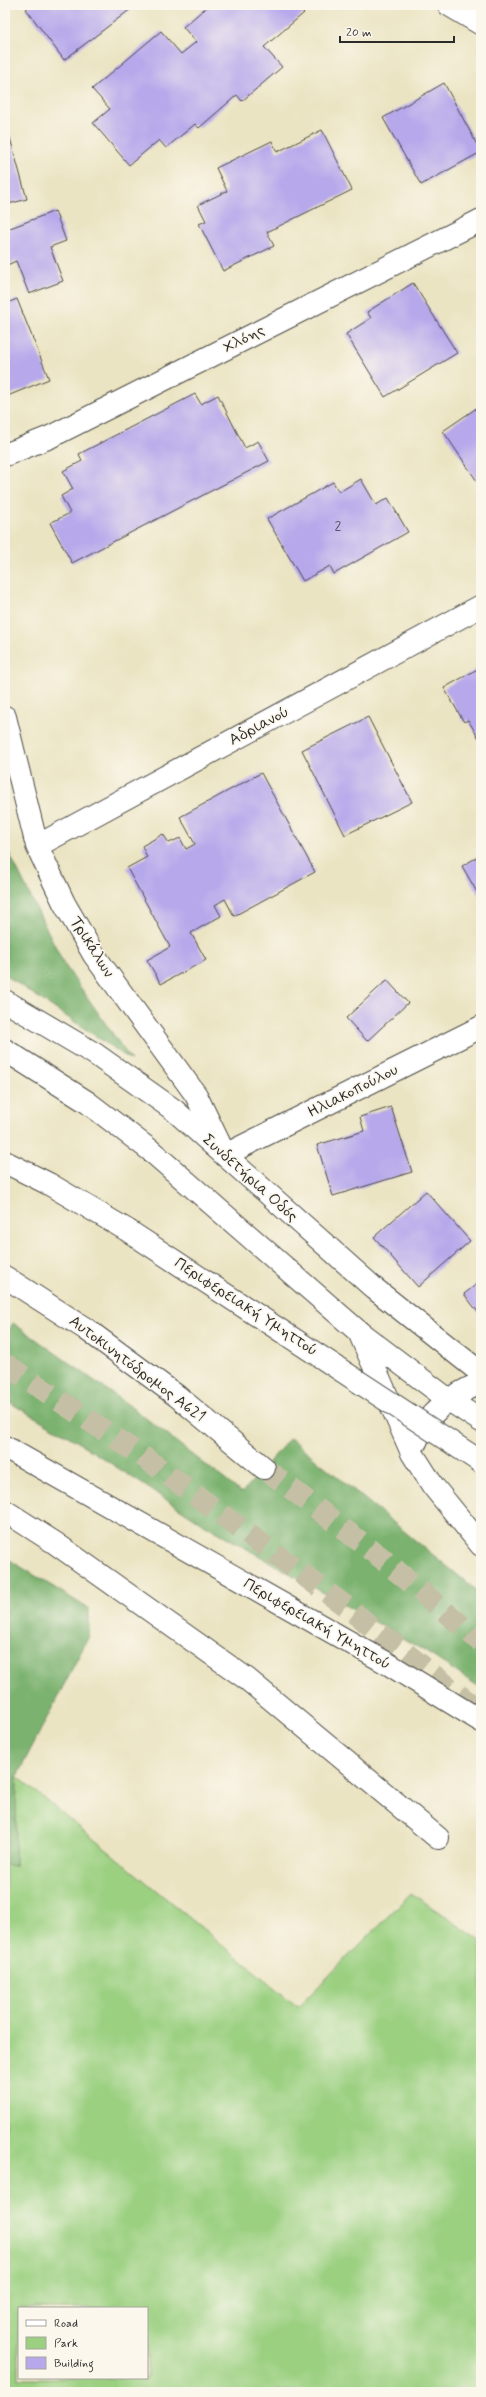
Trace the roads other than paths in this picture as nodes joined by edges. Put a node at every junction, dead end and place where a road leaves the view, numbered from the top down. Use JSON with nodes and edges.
{"nodes":[{"id":1,"x":448,"y":5,"type":"edge"},
{"id":2,"x":481,"y":24,"type":"edge"},
{"id":3,"x":481,"y":220,"type":"edge"},
{"id":4,"x":5,"y":455,"type":"edge"},
{"id":5,"x":481,"y":606,"type":"edge"},
{"id":6,"x":5,"y":717,"type":"edge"},
{"id":7,"x":37,"y":846,"type":"junction"},
{"id":8,"x":5,"y":1001,"type":"edge"},
{"id":9,"x":481,"y":1027,"type":"edge"},
{"id":10,"x":5,"y":1050,"type":"edge"},
{"id":11,"x":225,"y":1155,"type":"junction"},
{"id":12,"x":5,"y":1162,"type":"edge"},
{"id":13,"x":5,"y":1277,"type":"edge"},
{"id":14,"x":359,"y":1332,"type":"junction"},
{"id":15,"x":481,"y":1373,"type":"edge"},
{"id":16,"x":481,"y":1383,"type":"edge"},
{"id":17,"x":449,"y":1400,"type":"junction"},
{"id":18,"x":481,"y":1421,"type":"edge"},
{"id":19,"x":5,"y":1447,"type":"edge"},
{"id":20,"x":412,"y":1453,"type":"junction"},
{"id":21,"x":481,"y":1462,"type":"edge"},
{"id":22,"x":264,"y":1468,"type":"tunnel mouth"},
{"id":23,"x":5,"y":1511,"type":"edge"},
{"id":24,"x":481,"y":1544,"type":"edge"},
{"id":25,"x":481,"y":1721,"type":"edge"},
{"id":26,"x":438,"y":1838,"type":"dead end"}],
"edges":[{"from":1,"to":2,"type":"main road"},
{"from":3,"to":4,"type":"main road","name":"Χλόης"},
{"from":5,"to":7,"type":"main road","name":"Αδριανού"},
{"from":6,"to":7,"type":"main road","name":"Τρικάλων"},
{"from":7,"to":11,"type":"main road","name":"Τρικάλων"},
{"from":8,"to":11,"type":"main road","name":"Συνδετήρια Οδός"},
{"from":9,"to":11,"type":"main road","name":"Ηλιακοπούλου"},
{"from":10,"to":14,"type":"main road"},
{"from":11,"to":15,"type":"main road","name":"Συνδετήρια Οδός"},
{"from":12,"to":21,"type":"main road","name":"Περιφερειακή Υμηττού","bridge":true},
{"from":13,"to":22,"type":"main road","name":"Αυτοκινητόδρομος Α621"},
{"from":14,"to":17,"type":"main road"},
{"from":14,"to":20,"type":"main road"},
{"from":16,"to":17,"type":"main road"},
{"from":17,"to":18,"type":"main road"},
{"from":17,"to":20,"type":"main road"},
{"from":19,"to":25,"type":"main road","name":"Περιφερειακή Υμηττού"},
{"from":20,"to":24,"type":"main road"},
{"from":23,"to":26,"type":"main road"}]}
